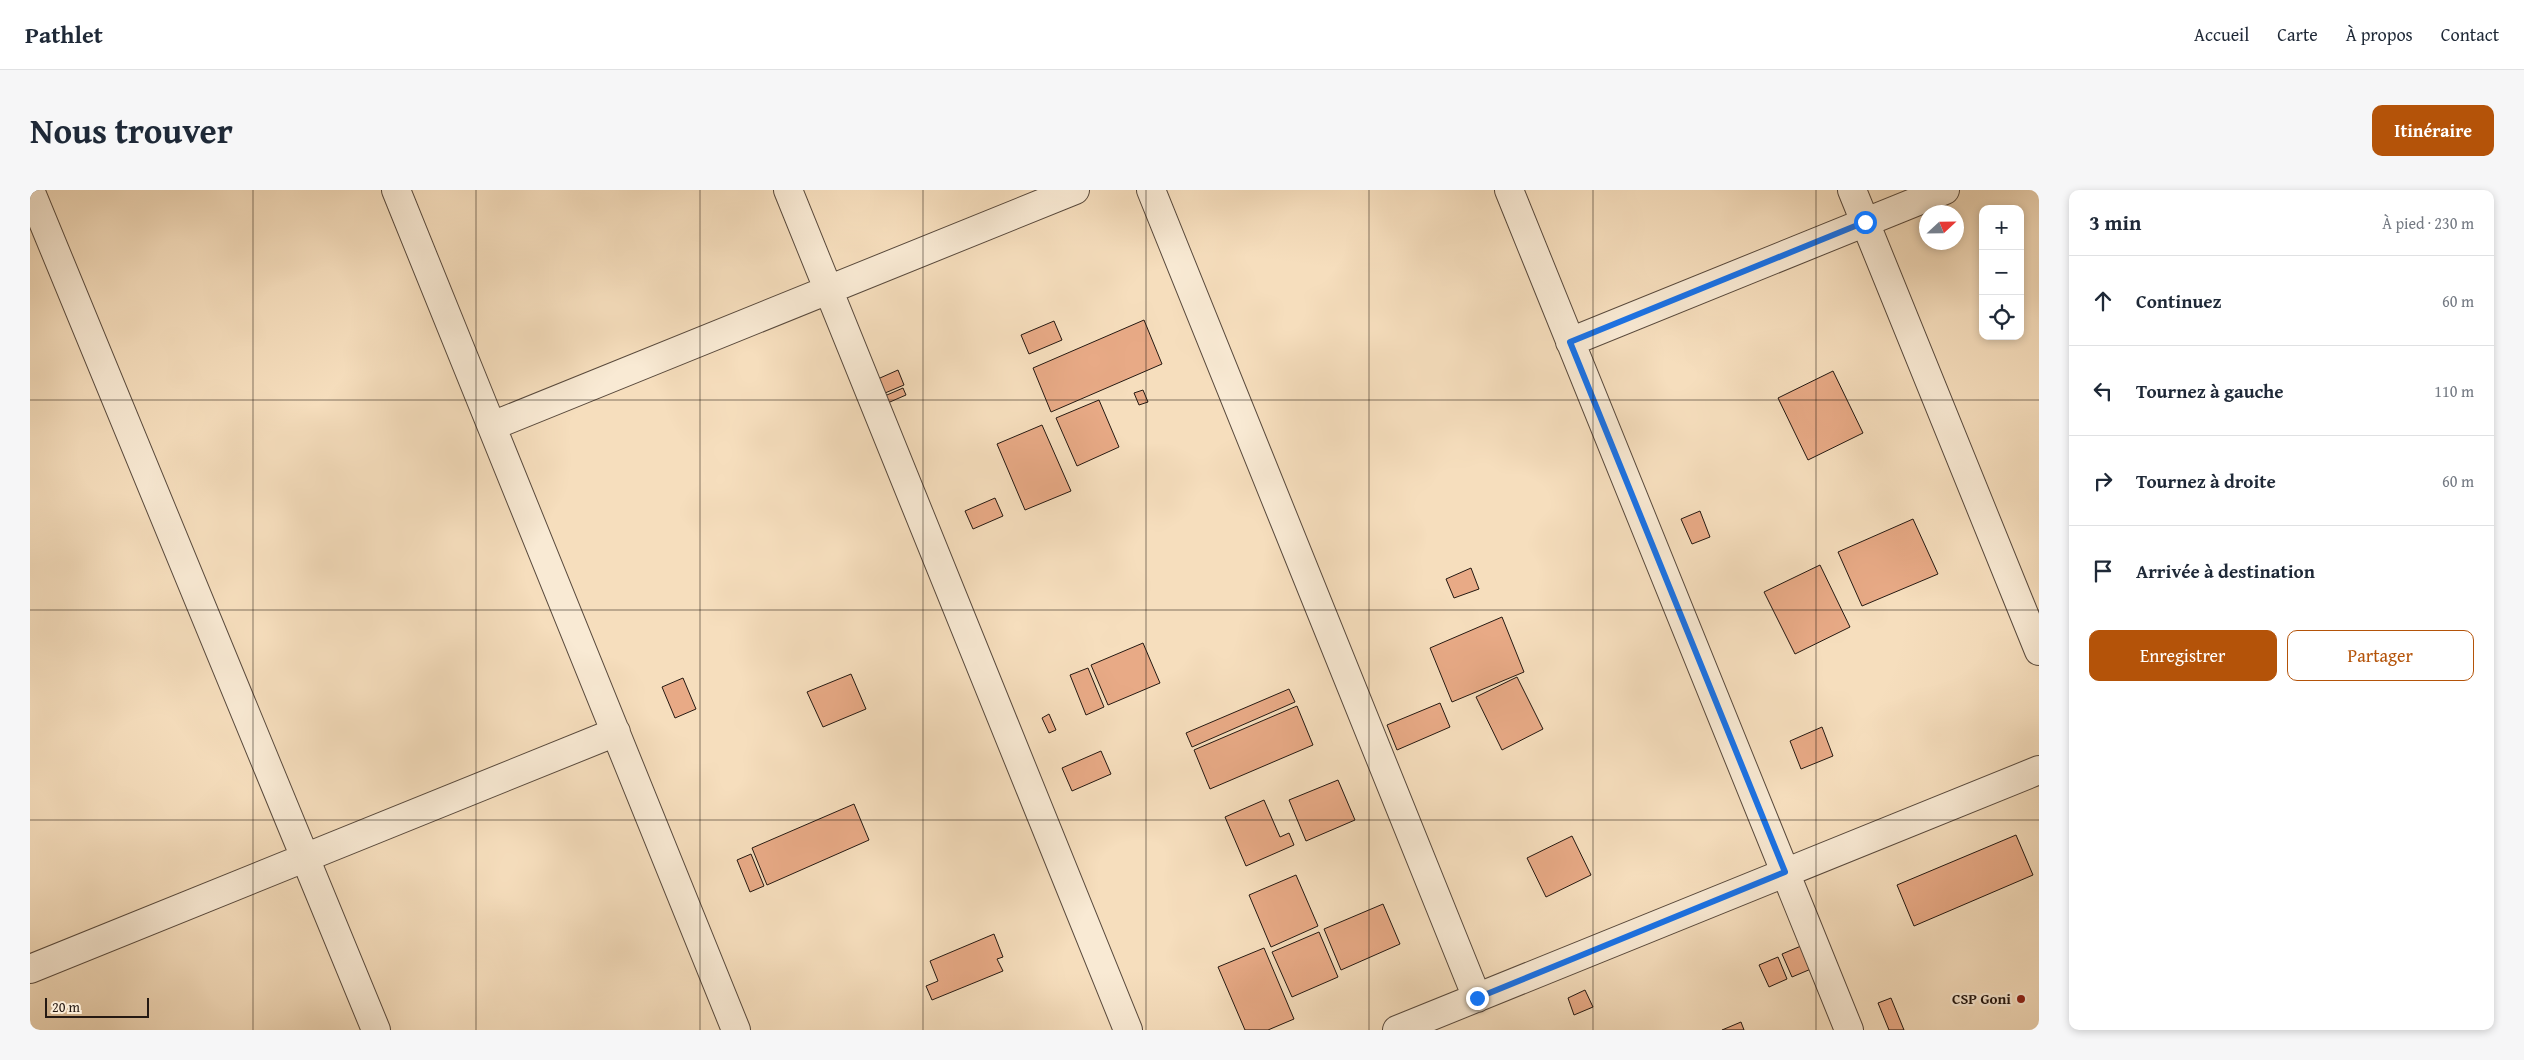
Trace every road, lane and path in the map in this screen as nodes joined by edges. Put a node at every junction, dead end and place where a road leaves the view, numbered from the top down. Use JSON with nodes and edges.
{"nodes":[{"id":1,"x":30,"y":190,"type":"edge"},
{"id":2,"x":396,"y":190,"type":"edge"},
{"id":3,"x":788,"y":190,"type":"edge"},
{"id":4,"x":1075,"y":190,"type":"edge"},
{"id":5,"x":1150,"y":190,"type":"edge"},
{"id":6,"x":1509,"y":190,"type":"edge"},
{"id":7,"x":1852,"y":190,"type":"edge"},
{"id":8,"x":1945,"y":190,"type":"edge"},
{"id":9,"x":1865,"y":222,"type":"junction"},
{"id":10,"x":829,"y":290,"type":"junction"},
{"id":11,"x":1570,"y":342,"type":"junction"},
{"id":12,"x":492,"y":426,"type":"junction"},
{"id":13,"x":2039,"y":651,"type":"edge"},
{"id":14,"x":616,"y":732,"type":"junction"},
{"id":15,"x":2039,"y":770,"type":"edge"},
{"id":16,"x":305,"y":857,"type":"junction"},
{"id":17,"x":1785,"y":872,"type":"junction"},
{"id":18,"x":30,"y":969,"type":"edge"},
{"id":19,"x":1477,"y":998,"type":"junction"},
{"id":20,"x":376,"y":1030,"type":"edge"},
{"id":21,"x":736,"y":1030,"type":"edge"},
{"id":22,"x":1128,"y":1030,"type":"edge"},
{"id":23,"x":1396,"y":1030,"type":"edge"},
{"id":24,"x":1849,"y":1030,"type":"edge"}],
"edges":[{"from":1,"to":16,"type":"street"},
{"from":2,"to":12,"type":"street"},
{"from":3,"to":10,"type":"street"},
{"from":4,"to":10,"type":"street"},
{"from":5,"to":19,"type":"street"},
{"from":6,"to":11,"type":"street"},
{"from":7,"to":9,"type":"street"},
{"from":8,"to":9,"type":"street"},
{"from":9,"to":11,"type":"street"},
{"from":9,"to":13,"type":"street"},
{"from":10,"to":12,"type":"street"},
{"from":10,"to":22,"type":"street"},
{"from":11,"to":17,"type":"street"},
{"from":12,"to":14,"type":"street"},
{"from":14,"to":16,"type":"street"},
{"from":14,"to":21,"type":"street"},
{"from":15,"to":17,"type":"street"},
{"from":16,"to":18,"type":"street"},
{"from":16,"to":20,"type":"street"},
{"from":17,"to":19,"type":"street"},
{"from":17,"to":24,"type":"street"},
{"from":19,"to":23,"type":"street"}]}
